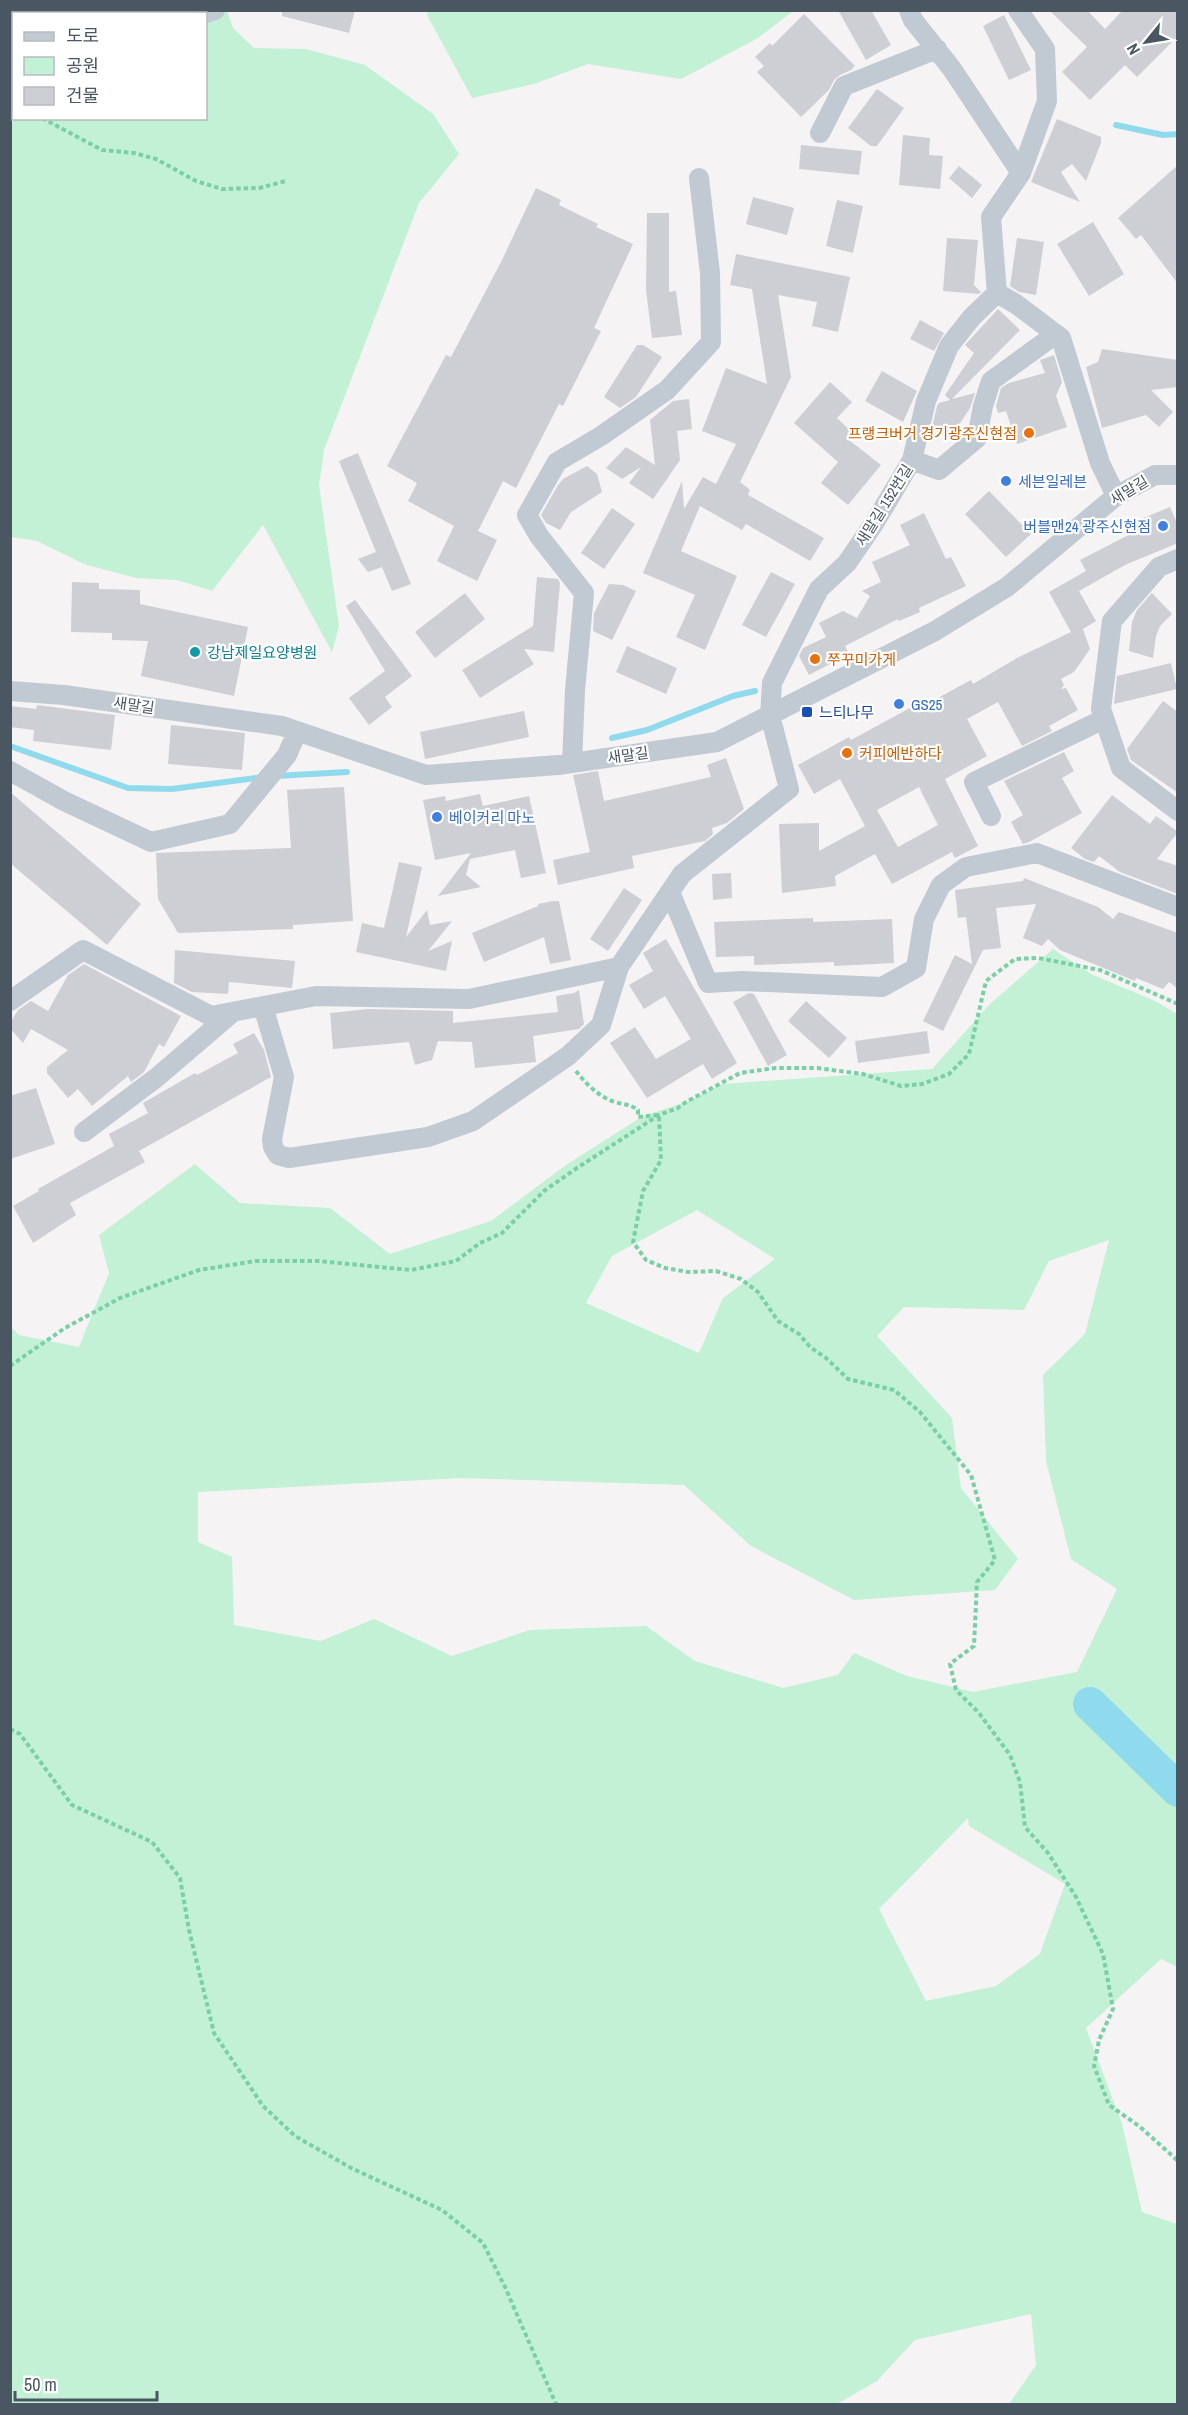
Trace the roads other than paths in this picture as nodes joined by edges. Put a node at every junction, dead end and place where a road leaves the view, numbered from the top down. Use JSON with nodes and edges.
{"nodes":[{"id":1,"x":909,"y":10,"type":"edge"},
{"id":2,"x":1018,"y":10,"type":"edge"},
{"id":3,"x":937,"y":49,"type":"junction"},
{"id":4,"x":820,"y":133,"type":"dead end"},
{"id":5,"x":1021,"y":173,"type":"junction"},
{"id":6,"x":699,"y":178,"type":"dead end"},
{"id":7,"x":997,"y":293,"type":"junction"},
{"id":8,"x":1056,"y":334,"type":"junction"},
{"id":9,"x":912,"y":460,"type":"junction"},
{"id":10,"x":1178,"y":475,"type":"edge"},
{"id":11,"x":1116,"y":496,"type":"junction"},
{"id":12,"x":1178,"y":559,"type":"edge"},
{"id":13,"x":10,"y":691,"type":"edge"},
{"id":14,"x":770,"y":715,"type":"junction"},
{"id":15,"x":1104,"y":719,"type":"junction"},
{"id":16,"x":297,"y":732,"type":"junction"},
{"id":17,"x":572,"y":763,"type":"junction"},
{"id":18,"x":10,"y":771,"type":"edge"},
{"id":19,"x":1178,"y":811,"type":"edge"},
{"id":20,"x":991,"y":816,"type":"dead end"},
{"id":21,"x":670,"y":892,"type":"junction"},
{"id":22,"x":1178,"y":907,"type":"edge"},
{"id":23,"x":619,"y":967,"type":"junction"},
{"id":24,"x":10,"y":1001,"type":"edge"},
{"id":25,"x":263,"y":1006,"type":"junction"},
{"id":26,"x":234,"y":1012,"type":"junction"},
{"id":27,"x":84,"y":1132,"type":"dead end"}],
"edges":[{"from":1,"to":3,"type":"street"},
{"from":2,"to":5,"type":"street"},
{"from":3,"to":4,"type":"street"},
{"from":3,"to":5,"type":"street"},
{"from":5,"to":7,"type":"street"},
{"from":6,"to":17,"type":"street"},
{"from":7,"to":8,"type":"street"},
{"from":7,"to":9,"type":"street","name":"새말길 152번길"},
{"from":8,"to":9,"type":"street"},
{"from":8,"to":11,"type":"street"},
{"from":9,"to":14,"type":"street","name":"새말길 152번길"},
{"from":10,"to":11,"type":"street","name":"새말길"},
{"from":11,"to":14,"type":"street","name":"새말길"},
{"from":12,"to":15,"type":"street"},
{"from":13,"to":16,"type":"street","name":"새말길"},
{"from":14,"to":17,"type":"street","name":"새말길"},
{"from":14,"to":21,"type":"street","name":"새말길 152번길"},
{"from":15,"to":19,"type":"street"},
{"from":15,"to":20,"type":"street"},
{"from":16,"to":17,"type":"street","name":"새말길"},
{"from":16,"to":18,"type":"street"},
{"from":21,"to":22,"type":"street"},
{"from":21,"to":23,"type":"street"},
{"from":23,"to":25,"type":"street"},
{"from":23,"to":25,"type":"street"},
{"from":24,"to":26,"type":"street"},
{"from":25,"to":26,"type":"street"},
{"from":26,"to":27,"type":"street"}]}
